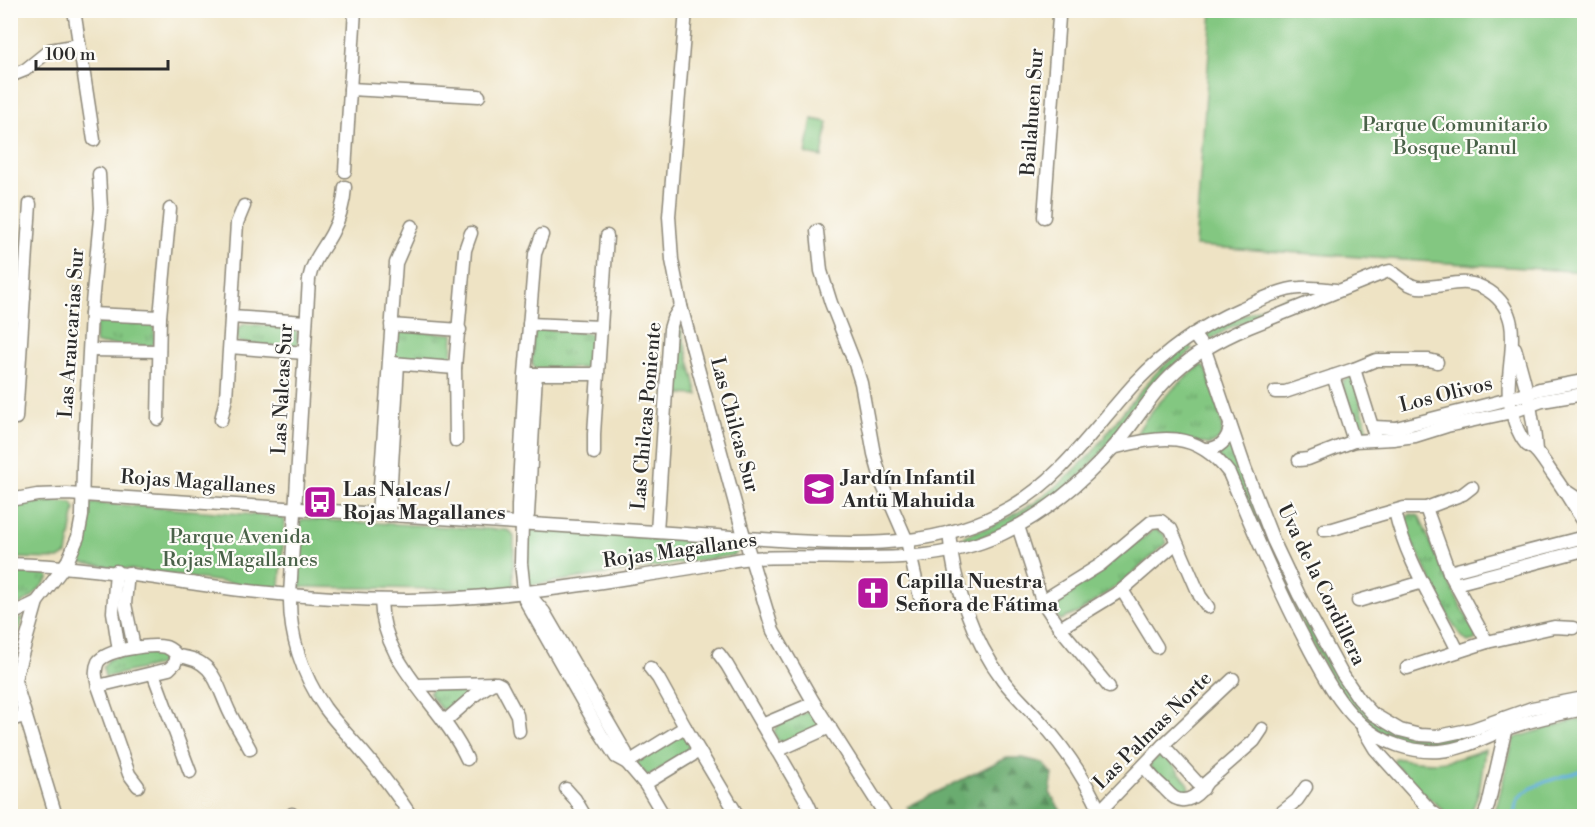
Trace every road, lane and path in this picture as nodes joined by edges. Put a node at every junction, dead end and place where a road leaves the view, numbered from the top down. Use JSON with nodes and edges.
{"nodes":[{"id":1,"x":74,"y":10,"type":"edge"},
{"id":2,"x":355,"y":10,"type":"edge"},
{"id":3,"x":686,"y":10,"type":"edge"},
{"id":4,"x":1058,"y":10,"type":"edge"},
{"id":5,"x":80,"y":45,"type":"junction"},
{"id":6,"x":10,"y":76,"type":"edge"},
{"id":7,"x":350,"y":88,"type":"junction"},
{"id":8,"x":479,"y":96,"type":"dead end"},
{"id":9,"x":94,"y":140,"type":"dead end"},
{"id":10,"x":345,"y":171,"type":"dead end"},
{"id":11,"x":99,"y":174,"type":"dead end"},
{"id":12,"x":345,"y":187,"type":"dead end"},
{"id":13,"x":30,"y":204,"type":"dead end"},
{"id":14,"x":244,"y":206,"type":"dead end"},
{"id":15,"x":170,"y":209,"type":"dead end"},
{"id":16,"x":1044,"y":217,"type":"dead end"},
{"id":17,"x":412,"y":226,"type":"dead end"},
{"id":18,"x":817,"y":231,"type":"dead end"},
{"id":19,"x":471,"y":233,"type":"dead end"},
{"id":20,"x":542,"y":235,"type":"dead end"},
{"id":21,"x":607,"y":236,"type":"dead end"},
{"id":22,"x":1339,"y":291,"type":"junction"},
{"id":23,"x":10,"y":298,"type":"edge"},
{"id":24,"x":24,"y":298,"type":"junction"},
{"id":25,"x":681,"y":306,"type":"junction"},
{"id":26,"x":91,"y":314,"type":"junction"},
{"id":27,"x":160,"y":317,"type":"junction"},
{"id":28,"x":231,"y":317,"type":"junction"},
{"id":29,"x":306,"y":322,"type":"junction"},
{"id":30,"x":529,"y":324,"type":"junction"},
{"id":31,"x":392,"y":325,"type":"junction"},
{"id":32,"x":601,"y":327,"type":"junction"},
{"id":33,"x":459,"y":330,"type":"junction"},
{"id":34,"x":1193,"y":334,"type":"junction"},
{"id":35,"x":16,"y":339,"type":"edge"},
{"id":36,"x":1512,"y":341,"type":"junction"},
{"id":37,"x":230,"y":347,"type":"junction"},
{"id":38,"x":90,"y":350,"type":"junction"},
{"id":39,"x":1205,"y":350,"type":"junction"},
{"id":40,"x":159,"y":351,"type":"junction"},
{"id":41,"x":304,"y":353,"type":"junction"},
{"id":42,"x":1437,"y":362,"type":"dead end"},
{"id":43,"x":393,"y":363,"type":"junction"},
{"id":44,"x":455,"y":368,"type":"junction"},
{"id":45,"x":1354,"y":369,"type":"junction"},
{"id":46,"x":531,"y":374,"type":"junction"},
{"id":47,"x":598,"y":374,"type":"junction"},
{"id":48,"x":1333,"y":376,"type":"junction"},
{"id":49,"x":1584,"y":381,"type":"edge"},
{"id":50,"x":1275,"y":392,"type":"dead end"},
{"id":51,"x":1528,"y":392,"type":"junction"},
{"id":52,"x":1584,"y":394,"type":"edge"},
{"id":53,"x":1509,"y":399,"type":"junction"},
{"id":54,"x":1530,"y":406,"type":"junction"},
{"id":55,"x":1512,"y":412,"type":"junction"},
{"id":56,"x":16,"y":418,"type":"dead end"},
{"id":57,"x":158,"y":419,"type":"dead end"},
{"id":58,"x":221,"y":420,"type":"dead end"},
{"id":59,"x":1230,"y":424,"type":"junction"},
{"id":60,"x":1373,"y":427,"type":"junction"},
{"id":61,"x":1376,"y":440,"type":"junction"},
{"id":62,"x":456,"y":441,"type":"dead end"},
{"id":63,"x":1354,"y":441,"type":"junction"},
{"id":64,"x":1113,"y":448,"type":"junction"},
{"id":65,"x":1204,"y":449,"type":"junction"},
{"id":66,"x":1536,"y":451,"type":"junction"},
{"id":67,"x":594,"y":453,"type":"dead end"},
{"id":68,"x":1299,"y":460,"type":"dead end"},
{"id":69,"x":1472,"y":487,"type":"dead end"},
{"id":70,"x":1562,"y":489,"type":"junction"},
{"id":71,"x":83,"y":495,"type":"junction"},
{"id":72,"x":10,"y":500,"type":"edge"},
{"id":73,"x":1584,"y":503,"type":"edge"},
{"id":74,"x":1426,"y":508,"type":"junction"},
{"id":75,"x":295,"y":509,"type":"junction"},
{"id":76,"x":1395,"y":512,"type":"junction"},
{"id":77,"x":383,"y":515,"type":"junction"},
{"id":78,"x":1584,"y":522,"type":"edge"},
{"id":79,"x":522,"y":524,"type":"junction"},
{"id":80,"x":1018,"y":526,"type":"junction"},
{"id":81,"x":1324,"y":531,"type":"dead end"},
{"id":82,"x":657,"y":532,"type":"junction"},
{"id":83,"x":949,"y":532,"type":"junction"},
{"id":84,"x":1584,"y":537,"type":"edge"},
{"id":85,"x":744,"y":538,"type":"junction"},
{"id":86,"x":907,"y":541,"type":"junction"},
{"id":87,"x":1176,"y":543,"type":"junction"},
{"id":88,"x":1584,"y":550,"type":"edge"},
{"id":89,"x":950,"y":551,"type":"junction"},
{"id":90,"x":750,"y":558,"type":"junction"},
{"id":91,"x":911,"y":558,"type":"junction"},
{"id":92,"x":10,"y":564,"type":"edge"},
{"id":93,"x":64,"y":566,"type":"junction"},
{"id":94,"x":122,"y":572,"type":"junction"},
{"id":95,"x":1449,"y":572,"type":"junction"},
{"id":96,"x":1423,"y":582,"type":"junction"},
{"id":97,"x":1455,"y":584,"type":"junction"},
{"id":98,"x":1122,"y":590,"type":"junction"},
{"id":99,"x":524,"y":594,"type":"junction"},
{"id":100,"x":290,"y":595,"type":"junction"},
{"id":101,"x":920,"y":597,"type":"dead end"},
{"id":102,"x":381,"y":600,"type":"junction"},
{"id":103,"x":1042,"y":601,"type":"junction"},
{"id":104,"x":1358,"y":601,"type":"dead end"},
{"id":105,"x":37,"y":602,"type":"junction"},
{"id":106,"x":1208,"y":607,"type":"dead end"},
{"id":107,"x":10,"y":615,"type":"edge"},
{"id":108,"x":1060,"y":628,"type":"junction"},
{"id":109,"x":1573,"y":628,"type":"dead end"},
{"id":110,"x":1487,"y":642,"type":"junction"},
{"id":111,"x":134,"y":647,"type":"junction"},
{"id":112,"x":1157,"y":647,"type":"dead end"},
{"id":113,"x":119,"y":651,"type":"junction"},
{"id":114,"x":1458,"y":651,"type":"junction"},
{"id":115,"x":718,"y":654,"type":"dead end"},
{"id":116,"x":177,"y":656,"type":"junction"},
{"id":117,"x":10,"y":666,"type":"edge"},
{"id":118,"x":650,"y":668,"type":"dead end"},
{"id":119,"x":1407,"y":668,"type":"dead end"},
{"id":120,"x":153,"y":673,"type":"junction"},
{"id":121,"x":15,"y":679,"type":"junction"},
{"id":122,"x":1233,"y":679,"type":"dead end"},
{"id":123,"x":494,"y":682,"type":"junction"},
{"id":124,"x":416,"y":685,"type":"junction"},
{"id":125,"x":98,"y":686,"type":"junction"},
{"id":126,"x":1109,"y":687,"type":"dead end"},
{"id":127,"x":1584,"y":698,"type":"edge"},
{"id":128,"x":814,"y":703,"type":"junction"},
{"id":129,"x":19,"y":709,"type":"edge"},
{"id":130,"x":1584,"y":709,"type":"edge"},
{"id":131,"x":10,"y":720,"type":"edge"},
{"id":132,"x":445,"y":721,"type":"junction"},
{"id":133,"x":1507,"y":722,"type":"junction"},
{"id":134,"x":1359,"y":723,"type":"junction"},
{"id":135,"x":762,"y":725,"type":"junction"},
{"id":136,"x":685,"y":727,"type":"junction"},
{"id":137,"x":830,"y":727,"type":"junction"},
{"id":138,"x":1262,"y":729,"type":"dead end"},
{"id":139,"x":519,"y":731,"type":"dead end"},
{"id":140,"x":1163,"y":745,"type":"junction"},
{"id":141,"x":1398,"y":745,"type":"junction"},
{"id":142,"x":250,"y":749,"type":"dead end"},
{"id":143,"x":699,"y":751,"type":"junction"},
{"id":144,"x":777,"y":751,"type":"junction"},
{"id":145,"x":468,"y":759,"type":"dead end"},
{"id":146,"x":627,"y":763,"type":"junction"},
{"id":147,"x":1144,"y":766,"type":"junction"},
{"id":148,"x":1395,"y":771,"type":"junction"},
{"id":149,"x":190,"y":772,"type":"dead end"},
{"id":150,"x":645,"y":784,"type":"junction"},
{"id":151,"x":138,"y":786,"type":"dead end"},
{"id":152,"x":1306,"y":787,"type":"dead end"},
{"id":153,"x":566,"y":789,"type":"dead end"},
{"id":154,"x":1203,"y":789,"type":"junction"},
{"id":155,"x":1101,"y":814,"type":"edge"},
{"id":156,"x":813,"y":815,"type":"edge"},
{"id":157,"x":56,"y":816,"type":"edge"},
{"id":158,"x":411,"y":816,"type":"edge"},
{"id":159,"x":585,"y":816,"type":"edge"},
{"id":160,"x":664,"y":816,"type":"edge"},
{"id":161,"x":738,"y":816,"type":"edge"},
{"id":162,"x":886,"y":816,"type":"edge"},
{"id":163,"x":1277,"y":816,"type":"edge"},
{"id":164,"x":1438,"y":816,"type":"edge"},
{"id":165,"x":1484,"y":816,"type":"edge"}],
"edges":[{"from":1,"to":5,"type":"street"},
{"from":2,"to":7,"type":"street"},
{"from":3,"to":25,"type":"street","name":"Las Chilcas Sur"},
{"from":4,"to":16,"type":"street","name":"Bailahuen Sur"},
{"from":5,"to":6,"type":"street"},
{"from":5,"to":9,"type":"street"},
{"from":7,"to":8,"type":"street"},
{"from":7,"to":10,"type":"street"},
{"from":11,"to":26,"type":"street","name":"Las Araucarias Sur"},
{"from":12,"to":29,"type":"street","name":"Las Nalcas Sur"},
{"from":13,"to":24,"type":"street"},
{"from":14,"to":28,"type":"street"},
{"from":15,"to":27,"type":"street"},
{"from":17,"to":31,"type":"street"},
{"from":18,"to":86,"type":"street"},
{"from":19,"to":33,"type":"street"},
{"from":20,"to":30,"type":"street"},
{"from":21,"to":32,"type":"street"},
{"from":22,"to":34,"type":"street","name":"Rojas Magallanes"},
{"from":22,"to":36,"type":"street","name":"Rojas Magallanes"},
{"from":22,"to":39,"type":"street","name":"Rojas Magallanes"},
{"from":23,"to":24,"type":"street"},
{"from":24,"to":35,"type":"street"},
{"from":25,"to":82,"type":"street","name":"Las Chilcas Poniente"},
{"from":25,"to":85,"type":"street","name":"Las Chilcas Sur"},
{"from":26,"to":27,"type":"street"},
{"from":26,"to":38,"type":"street","name":"Las Araucarias Sur"},
{"from":27,"to":40,"type":"street"},
{"from":28,"to":29,"type":"street"},
{"from":28,"to":37,"type":"street"},
{"from":29,"to":41,"type":"street","name":"Las Nalcas Sur"},
{"from":30,"to":32,"type":"street"},
{"from":30,"to":46,"type":"street"},
{"from":31,"to":33,"type":"street"},
{"from":31,"to":43,"type":"street"},
{"from":32,"to":47,"type":"street"},
{"from":33,"to":44,"type":"street"},
{"from":34,"to":39,"type":"street","name":"Uva de la Cordillera"},
{"from":34,"to":83,"type":"street","name":"Rojas Magallanes"},
{"from":35,"to":56,"type":"street"},
{"from":36,"to":51,"type":"street"},
{"from":36,"to":53,"type":"street"},
{"from":37,"to":41,"type":"street"},
{"from":37,"to":58,"type":"street"},
{"from":38,"to":40,"type":"street"},
{"from":38,"to":71,"type":"street","name":"Las Araucarias Sur"},
{"from":39,"to":59,"type":"street","name":"Uva de la Cordillera"},
{"from":39,"to":64,"type":"street","name":"Rojas Magallanes"},
{"from":40,"to":57,"type":"street"},
{"from":41,"to":75,"type":"street","name":"Las Nalcas Sur"},
{"from":42,"to":45,"type":"street"},
{"from":43,"to":44,"type":"street"},
{"from":43,"to":77,"type":"street"},
{"from":44,"to":62,"type":"street"},
{"from":45,"to":48,"type":"street"},
{"from":45,"to":60,"type":"street"},
{"from":46,"to":47,"type":"street"},
{"from":46,"to":79,"type":"street"},
{"from":47,"to":67,"type":"street"},
{"from":48,"to":50,"type":"street"},
{"from":48,"to":63,"type":"street"},
{"from":49,"to":51,"type":"street","name":"Los Olivos"},
{"from":51,"to":53,"type":"street","name":"Los Olivos"},
{"from":51,"to":54,"type":"street"},
{"from":52,"to":54,"type":"street","name":"Los Olivos"},
{"from":53,"to":55,"type":"street"},
{"from":53,"to":60,"type":"street","name":"Los Olivos"},
{"from":54,"to":55,"type":"street","name":"Los Olivos"},
{"from":54,"to":66,"type":"street"},
{"from":55,"to":61,"type":"street","name":"Los Olivos"},
{"from":55,"to":66,"type":"street"},
{"from":59,"to":65,"type":"street"},
{"from":59,"to":133,"type":"street","name":"Uva de la Cordillera"},
{"from":60,"to":61,"type":"street"},
{"from":61,"to":63,"type":"street","name":"Los Olivos"},
{"from":63,"to":68,"type":"street","name":"Los Olivos"},
{"from":64,"to":65,"type":"street","name":"Uva de la Cordillera"},
{"from":64,"to":80,"type":"street","name":"Rojas Magallanes"},
{"from":65,"to":134,"type":"street","name":"Uva de la Cordillera"},
{"from":66,"to":70,"type":"street"},
{"from":69,"to":74,"type":"street"},
{"from":70,"to":73,"type":"street"},
{"from":70,"to":78,"type":"street"},
{"from":71,"to":72,"type":"street","name":"Rojas Magallanes"},
{"from":71,"to":75,"type":"street","name":"Rojas Magallanes"},
{"from":71,"to":93,"type":"street","name":"Las Araucarias Sur"},
{"from":74,"to":76,"type":"street"},
{"from":74,"to":95,"type":"street"},
{"from":75,"to":77,"type":"street","name":"Rojas Magallanes"},
{"from":75,"to":100,"type":"street","name":"Las Nalcas Sur"},
{"from":76,"to":81,"type":"street"},
{"from":76,"to":96,"type":"street"},
{"from":77,"to":79,"type":"street","name":"Rojas Magallanes"},
{"from":79,"to":82,"type":"street","name":"Rojas Magallanes"},
{"from":79,"to":99,"type":"street"},
{"from":80,"to":89,"type":"street","name":"Rojas Magallanes"},
{"from":80,"to":103,"type":"street"},
{"from":82,"to":85,"type":"street","name":"Rojas Magallanes"},
{"from":83,"to":86,"type":"street","name":"Rojas Magallanes"},
{"from":83,"to":89,"type":"street"},
{"from":84,"to":95,"type":"street"},
{"from":85,"to":86,"type":"street","name":"Rojas Magallanes"},
{"from":85,"to":90,"type":"street","name":"Las Chilcas Sur"},
{"from":86,"to":91,"type":"street"},
{"from":87,"to":98,"type":"street"},
{"from":87,"to":103,"type":"street"},
{"from":87,"to":106,"type":"street"},
{"from":88,"to":97,"type":"street"},
{"from":89,"to":91,"type":"street","name":"Rojas Magallanes"},
{"from":89,"to":155,"type":"street"},
{"from":90,"to":91,"type":"street","name":"Rojas Magallanes"},
{"from":90,"to":99,"type":"street","name":"Rojas Magallanes"},
{"from":90,"to":128,"type":"street","name":"Las Chilcas Sur"},
{"from":91,"to":101,"type":"street"},
{"from":92,"to":93,"type":"street","name":"Rojas Magallanes"},
{"from":93,"to":94,"type":"street","name":"Rojas Magallanes"},
{"from":93,"to":105,"type":"street","name":"Las Araucarias Sur"},
{"from":94,"to":100,"type":"street","name":"Rojas Magallanes"},
{"from":94,"to":111,"type":"street"},
{"from":94,"to":113,"type":"street"},
{"from":95,"to":97,"type":"street"},
{"from":96,"to":104,"type":"street"},
{"from":96,"to":114,"type":"street"},
{"from":97,"to":110,"type":"street"},
{"from":98,"to":108,"type":"street"},
{"from":98,"to":112,"type":"street"},
{"from":99,"to":102,"type":"street","name":"Rojas Magallanes"},
{"from":99,"to":146,"type":"street"},
{"from":100,"to":102,"type":"street","name":"Rojas Magallanes"},
{"from":100,"to":158,"type":"street","name":"Las Nalcas Sur"},
{"from":102,"to":124,"type":"street"},
{"from":103,"to":108,"type":"street"},
{"from":105,"to":107,"type":"street"},
{"from":105,"to":121,"type":"street"},
{"from":108,"to":126,"type":"street"},
{"from":109,"to":110,"type":"street"},
{"from":110,"to":114,"type":"street"},
{"from":111,"to":113,"type":"street"},
{"from":111,"to":116,"type":"street"},
{"from":113,"to":125,"type":"street"},
{"from":114,"to":119,"type":"street"},
{"from":115,"to":135,"type":"street"},
{"from":116,"to":120,"type":"street"},
{"from":116,"to":142,"type":"street"},
{"from":117,"to":121,"type":"street"},
{"from":118,"to":136,"type":"street"},
{"from":120,"to":125,"type":"street"},
{"from":120,"to":149,"type":"street"},
{"from":121,"to":129,"type":"street"},
{"from":122,"to":140,"type":"street","name":"Las Palmas Norte"},
{"from":123,"to":124,"type":"street"},
{"from":123,"to":132,"type":"street"},
{"from":123,"to":139,"type":"street"},
{"from":124,"to":132,"type":"street"},
{"from":125,"to":151,"type":"street"},
{"from":127,"to":133,"type":"street"},
{"from":128,"to":135,"type":"street"},
{"from":128,"to":137,"type":"street","name":"Las Chilcas Sur"},
{"from":129,"to":131,"type":"street"},
{"from":129,"to":157,"type":"street"},
{"from":130,"to":133,"type":"street"},
{"from":132,"to":145,"type":"street"},
{"from":133,"to":141,"type":"street","name":"Uva de la Cordillera"},
{"from":133,"to":165,"type":"street"},
{"from":134,"to":141,"type":"street","name":"Uva de la Cordillera"},
{"from":134,"to":148,"type":"street","name":"Uva de la Cordillera"},
{"from":135,"to":144,"type":"street"},
{"from":136,"to":143,"type":"street"},
{"from":136,"to":146,"type":"street"},
{"from":137,"to":144,"type":"street"},
{"from":137,"to":162,"type":"street","name":"Las Chilcas Sur"},
{"from":138,"to":154,"type":"street"},
{"from":140,"to":147,"type":"street","name":"Las Palmas Norte"},
{"from":140,"to":154,"type":"street"},
{"from":141,"to":148,"type":"street"},
{"from":143,"to":150,"type":"street"},
{"from":143,"to":161,"type":"street"},
{"from":144,"to":156,"type":"street"},
{"from":146,"to":150,"type":"street"},
{"from":147,"to":154,"type":"street"},
{"from":147,"to":155,"type":"street","name":"Las Palmas Norte"},
{"from":148,"to":164,"type":"street","name":"Uva de la Cordillera"},
{"from":150,"to":160,"type":"street"},
{"from":152,"to":163,"type":"street"},
{"from":153,"to":159,"type":"street"}]}
